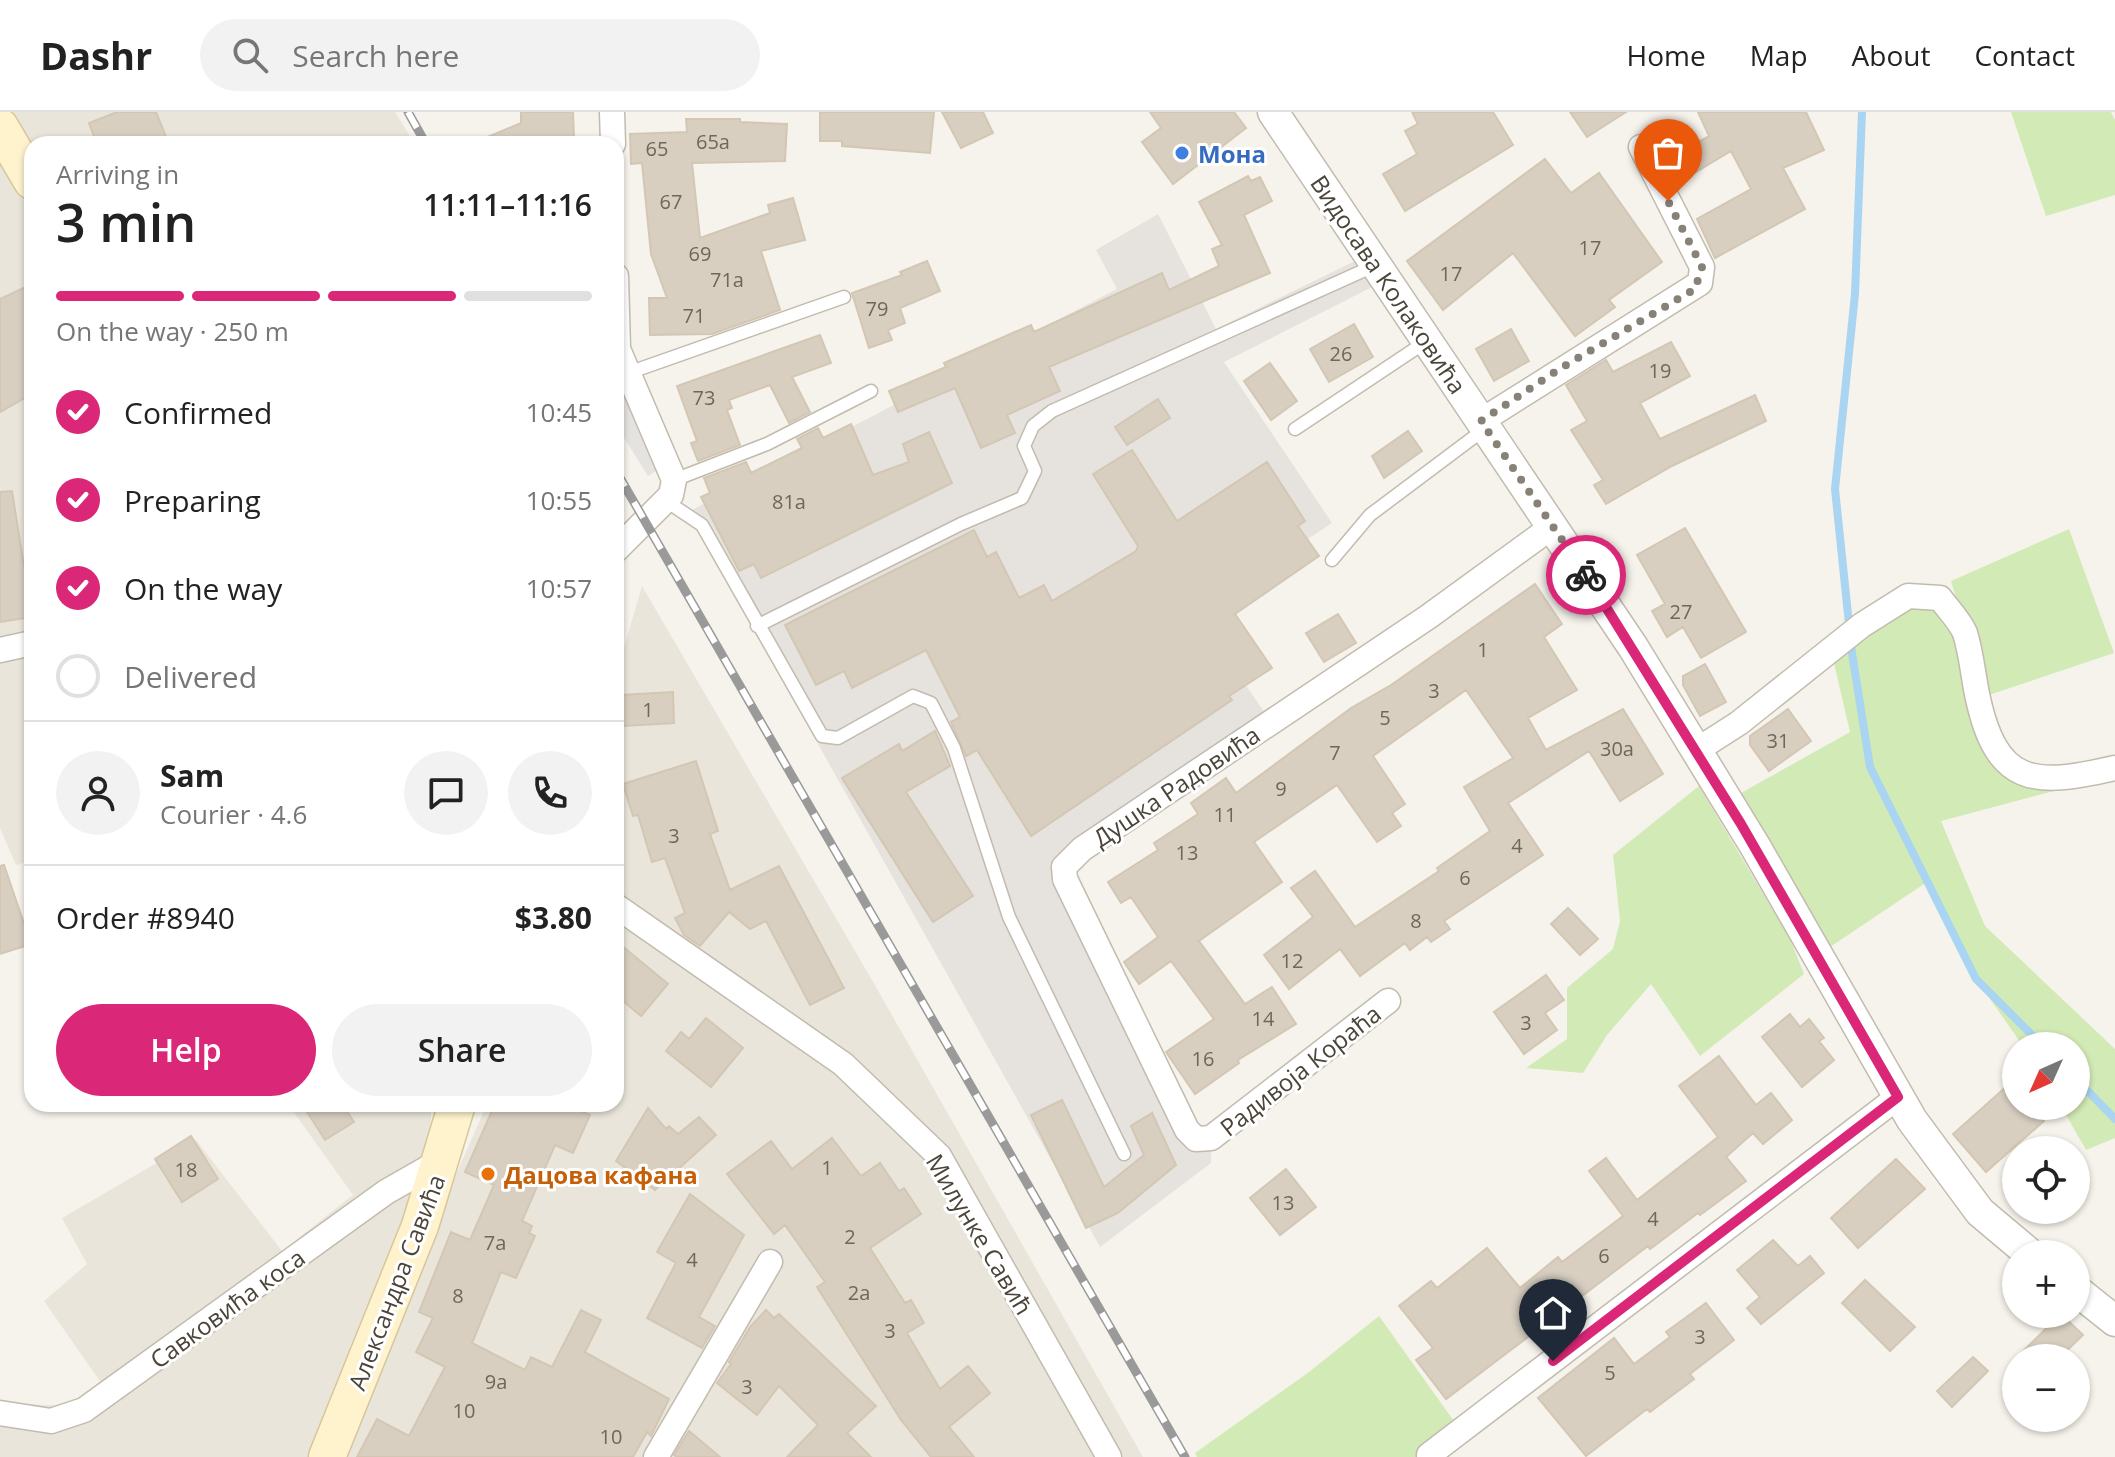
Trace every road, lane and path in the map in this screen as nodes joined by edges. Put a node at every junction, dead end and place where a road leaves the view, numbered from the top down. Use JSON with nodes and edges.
{"nodes":[{"id":1,"x":612,"y":112,"type":"edge"},
{"id":2,"x":1273,"y":112,"type":"edge"},
{"id":3,"x":0,"y":127,"type":"edge"},
{"id":4,"x":613,"y":136,"type":"edge"},
{"id":5,"x":1641,"y":147,"type":"dead end"},
{"id":6,"x":24,"y":168,"type":"edge"},
{"id":7,"x":1376,"y":265,"type":"junction"},
{"id":8,"x":844,"y":297,"type":"dead end"},
{"id":9,"x":1427,"y":341,"type":"junction"},
{"id":10,"x":624,"y":363,"type":"edge"},
{"id":11,"x":628,"y":373,"type":"junction"},
{"id":12,"x":871,"y":391,"type":"dead end"},
{"id":13,"x":1484,"y":424,"type":"junction"},
{"id":14,"x":1295,"y":429,"type":"dead end"},
{"id":15,"x":670,"y":490,"type":"junction"},
{"id":16,"x":1553,"y":526,"type":"junction"},
{"id":17,"x":624,"y":541,"type":"edge"},
{"id":18,"x":1332,"y":560,"type":"dead end"},
{"id":19,"x":757,"y":626,"type":"junction"},
{"id":20,"x":24,"y":645,"type":"edge"},
{"id":21,"x":0,"y":650,"type":"edge"},
{"id":22,"x":1697,"y":750,"type":"junction"},
{"id":23,"x":2115,"y":768,"type":"edge"},
{"id":24,"x":624,"y":912,"type":"edge"},
{"id":25,"x":1388,"y":1001,"type":"dead end"},
{"id":26,"x":1898,"y":1097,"type":"junction"},
{"id":27,"x":455,"y":1112,"type":"edge"},
{"id":28,"x":1211,"y":1138,"type":"joint"},
{"id":29,"x":1124,"y":1154,"type":"dead end"},
{"id":30,"x":442,"y":1160,"type":"junction"},
{"id":31,"x":2013,"y":1240,"type":"edge"},
{"id":32,"x":770,"y":1262,"type":"dead end"},
{"id":33,"x":2090,"y":1301,"type":"edge"},
{"id":34,"x":2115,"y":1321,"type":"edge"},
{"id":35,"x":0,"y":1413,"type":"edge"},
{"id":36,"x":1429,"y":1455,"type":"edge"},
{"id":37,"x":327,"y":1457,"type":"edge"},
{"id":38,"x":656,"y":1457,"type":"edge"},
{"id":39,"x":1109,"y":1457,"type":"edge"}],
"edges":[{"from":1,"to":4,"type":"street"},
{"from":2,"to":7,"type":"street","name":"Видосава Колаковића"},
{"from":3,"to":6,"type":"main road"},
{"from":5,"to":13,"type":"street"},
{"from":7,"to":9,"type":"street","name":"Видосава Колаковића"},
{"from":7,"to":19,"type":"lane"},
{"from":8,"to":11,"type":"lane"},
{"from":9,"to":13,"type":"street","name":"Видосава Колаковића"},
{"from":9,"to":14,"type":"lane"},
{"from":10,"to":11,"type":"street"},
{"from":11,"to":15,"type":"street"},
{"from":12,"to":15,"type":"lane"},
{"from":13,"to":16,"type":"street","name":"Видосава Колаковића"},
{"from":13,"to":18,"type":"lane"},
{"from":15,"to":17,"type":"street"},
{"from":15,"to":19,"type":"lane"},
{"from":16,"to":22,"type":"street","name":"Видосава Колаковића"},
{"from":16,"to":28,"type":"street","name":"Душка Радовића"},
{"from":19,"to":29,"type":"lane"},
{"from":20,"to":21,"type":"street"},
{"from":22,"to":23,"type":"street"},
{"from":22,"to":26,"type":"street","name":"Видосава Колаковића"},
{"from":24,"to":39,"type":"street","name":"Милунке Савић"},
{"from":25,"to":28,"type":"street","name":"Радивоја Кораћа"},
{"from":26,"to":31,"type":"street","name":"Видосава Колаковића"},
{"from":26,"to":36,"type":"street"},
{"from":27,"to":30,"type":"main road","name":"Александра Савића"},
{"from":30,"to":35,"type":"street","name":"Савковића коса"},
{"from":30,"to":37,"type":"main road","name":"Александра Савића"},
{"from":32,"to":38,"type":"street"},
{"from":33,"to":34,"type":"street"}]}
